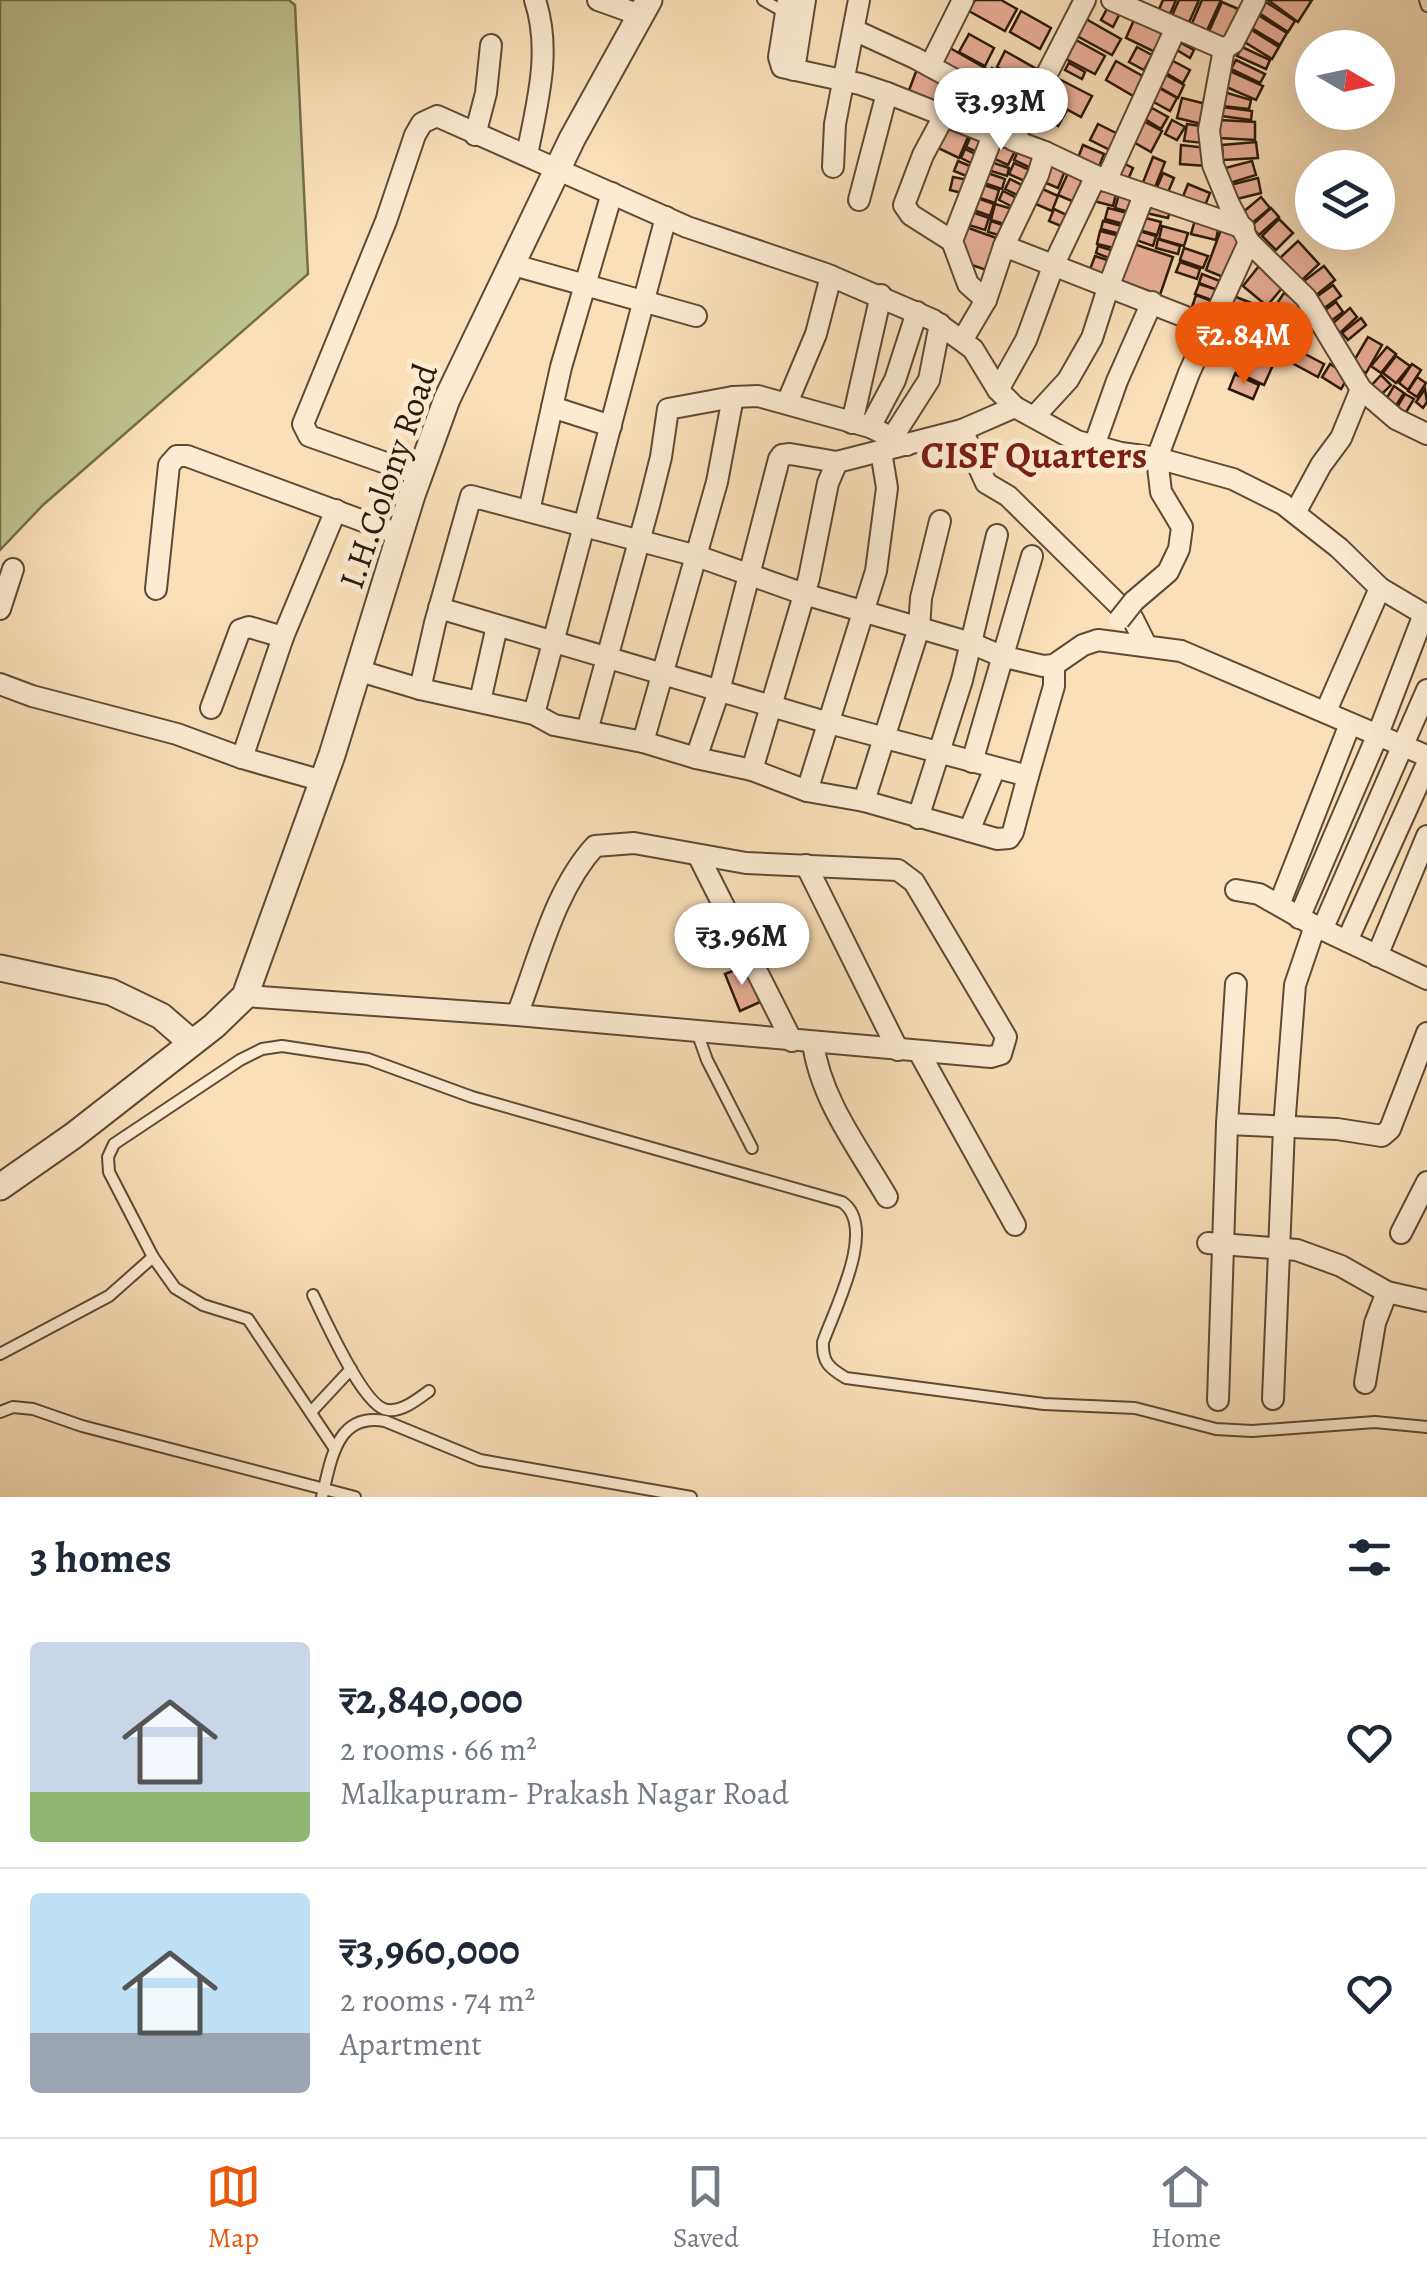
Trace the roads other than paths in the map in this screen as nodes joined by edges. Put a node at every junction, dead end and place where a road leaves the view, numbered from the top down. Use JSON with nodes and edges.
{"nodes":[{"id":1,"x":535,"y":0,"type":"edge"},
{"id":2,"x":598,"y":0,"type":"edge"},
{"id":3,"x":763,"y":0,"type":"edge"},
{"id":4,"x":805,"y":0,"type":"edge"},
{"id":5,"x":859,"y":0,"type":"edge"},
{"id":6,"x":963,"y":0,"type":"edge"},
{"id":7,"x":1086,"y":0,"type":"edge"},
{"id":8,"x":1112,"y":0,"type":"edge"},
{"id":9,"x":1255,"y":0,"type":"edge"},
{"id":10,"x":788,"y":7,"type":"edge"},
{"id":11,"x":644,"y":8,"type":"edge"},
{"id":12,"x":854,"y":30,"type":"junction"},
{"id":13,"x":1175,"y":30,"type":"junction"},
{"id":14,"x":490,"y":45,"type":"dead end"},
{"id":15,"x":1224,"y":49,"type":"junction"},
{"id":16,"x":930,"y":66,"type":"junction"},
{"id":17,"x":794,"y":70,"type":"junction"},
{"id":18,"x":846,"y":80,"type":"junction"},
{"id":19,"x":886,"y":94,"type":"junction"},
{"id":20,"x":944,"y":116,"type":"junction"},
{"id":21,"x":1025,"y":118,"type":"junction"},
{"id":22,"x":475,"y":134,"type":"junction"},
{"id":23,"x":1003,"y":137,"type":"junction"},
{"id":24,"x":1045,"y":152,"type":"junction"},
{"id":25,"x":528,"y":155,"type":"junction"},
{"id":26,"x":834,"y":167,"type":"dead end"},
{"id":27,"x":557,"y":170,"type":"junction"},
{"id":28,"x":1101,"y":178,"type":"junction"},
{"id":29,"x":612,"y":193,"type":"junction"},
{"id":30,"x":1144,"y":195,"type":"junction"},
{"id":31,"x":859,"y":200,"type":"dead end"},
{"id":32,"x":666,"y":216,"type":"junction"},
{"id":33,"x":1247,"y":235,"type":"junction"},
{"id":34,"x":952,"y":241,"type":"junction"},
{"id":35,"x":1004,"y":246,"type":"junction"},
{"id":36,"x":510,"y":264,"type":"junction"},
{"id":37,"x":1054,"y":264,"type":"junction"},
{"id":38,"x":831,"y":276,"type":"junction"},
{"id":39,"x":585,"y":285,"type":"junction"},
{"id":40,"x":1108,"y":285,"type":"junction"},
{"id":41,"x":881,"y":295,"type":"junction"},
{"id":42,"x":986,"y":300,"type":"junction"},
{"id":43,"x":1152,"y":302,"type":"junction"},
{"id":44,"x":645,"y":303,"type":"junction"},
{"id":45,"x":917,"y":312,"type":"junction"},
{"id":46,"x":696,"y":316,"type":"dead end"},
{"id":47,"x":940,"y":324,"type":"junction"},
{"id":48,"x":1210,"y":326,"type":"junction"},
{"id":49,"x":1242,"y":338,"type":"dead end"},
{"id":50,"x":963,"y":339,"type":"junction"},
{"id":51,"x":1361,"y":389,"type":"junction"},
{"id":52,"x":998,"y":390,"type":"junction"},
{"id":53,"x":733,"y":397,"type":"junction"},
{"id":54,"x":787,"y":403,"type":"junction"},
{"id":55,"x":552,"y":407,"type":"junction"},
{"id":56,"x":1025,"y":412,"type":"junction"},
{"id":57,"x":861,"y":425,"type":"junction"},
{"id":58,"x":611,"y":426,"type":"junction"},
{"id":59,"x":962,"y":430,"type":"junction"},
{"id":60,"x":1427,"y":434,"type":"edge"},
{"id":61,"x":893,"y":445,"type":"junction"},
{"id":62,"x":1094,"y":446,"type":"junction"},
{"id":63,"x":1156,"y":458,"type":"junction"},
{"id":64,"x":837,"y":462,"type":"junction"},
{"id":65,"x":420,"y":474,"type":"junction"},
{"id":66,"x":336,"y":510,"type":"junction"},
{"id":67,"x":529,"y":511,"type":"junction"},
{"id":68,"x":1295,"y":513,"type":"junction"},
{"id":69,"x":940,"y":521,"type":"dead end"},
{"id":70,"x":586,"y":526,"type":"junction"},
{"id":71,"x":401,"y":534,"type":"junction"},
{"id":72,"x":997,"y":535,"type":"dead end"},
{"id":73,"x":637,"y":542,"type":"junction"},
{"id":74,"x":697,"y":556,"type":"junction"},
{"id":75,"x":1032,"y":556,"type":"dead end"},
{"id":76,"x":14,"y":569,"type":"dead end"},
{"id":77,"x":751,"y":574,"type":"junction"},
{"id":78,"x":156,"y":588,"type":"dead end"},
{"id":79,"x":1380,"y":588,"type":"junction"},
{"id":80,"x":804,"y":594,"type":"junction"},
{"id":81,"x":1,"y":604,"type":"edge"},
{"id":82,"x":439,"y":608,"type":"junction"},
{"id":83,"x":863,"y":612,"type":"junction"},
{"id":84,"x":1426,"y":615,"type":"edge"},
{"id":85,"x":498,"y":626,"type":"junction"},
{"id":86,"x":919,"y":628,"type":"junction"},
{"id":87,"x":283,"y":638,"type":"junction"},
{"id":88,"x":556,"y":641,"type":"junction"},
{"id":89,"x":1111,"y":642,"type":"junction"},
{"id":90,"x":971,"y":643,"type":"junction"},
{"id":91,"x":1153,"y":645,"type":"junction"},
{"id":92,"x":607,"y":656,"type":"junction"},
{"id":93,"x":1001,"y":656,"type":"junction"},
{"id":94,"x":1054,"y":665,"type":"junction"},
{"id":95,"x":360,"y":672,"type":"junction"},
{"id":96,"x":664,"y":672,"type":"junction"},
{"id":97,"x":0,"y":684,"type":"edge"},
{"id":98,"x":420,"y":690,"type":"junction"},
{"id":99,"x":719,"y":690,"type":"junction"},
{"id":100,"x":1427,"y":690,"type":"edge"},
{"id":101,"x":480,"y":702,"type":"junction"},
{"id":102,"x":772,"y":705,"type":"junction"},
{"id":103,"x":210,"y":708,"type":"dead end"},
{"id":104,"x":1326,"y":711,"type":"junction"},
{"id":105,"x":534,"y":714,"type":"junction"},
{"id":106,"x":829,"y":723,"type":"junction"},
{"id":107,"x":1350,"y":724,"type":"junction"},
{"id":108,"x":586,"y":731,"type":"junction"},
{"id":109,"x":1378,"y":734,"type":"junction"},
{"id":110,"x":884,"y":735,"type":"junction"},
{"id":111,"x":644,"y":742,"type":"junction"},
{"id":112,"x":1403,"y":746,"type":"junction"},
{"id":113,"x":939,"y":752,"type":"junction"},
{"id":114,"x":1427,"y":756,"type":"edge"},
{"id":115,"x":242,"y":758,"type":"junction"},
{"id":116,"x":696,"y":758,"type":"junction"},
{"id":117,"x":972,"y":762,"type":"junction"},
{"id":118,"x":1427,"y":764,"type":"edge"},
{"id":119,"x":995,"y":768,"type":"junction"},
{"id":120,"x":752,"y":770,"type":"junction"},
{"id":121,"x":1028,"y":776,"type":"junction"},
{"id":122,"x":323,"y":780,"type":"junction"},
{"id":123,"x":807,"y":791,"type":"junction"},
{"id":124,"x":864,"y":801,"type":"junction"},
{"id":125,"x":918,"y":818,"type":"junction"},
{"id":126,"x":970,"y":831,"type":"junction"},
{"id":127,"x":1427,"y":836,"type":"edge"},
{"id":128,"x":699,"y":857,"type":"junction"},
{"id":129,"x":806,"y":865,"type":"junction"},
{"id":130,"x":1236,"y":890,"type":"dead end"},
{"id":131,"x":1279,"y":905,"type":"junction"},
{"id":132,"x":1312,"y":925,"type":"junction"},
{"id":133,"x":1347,"y":941,"type":"junction"},
{"id":134,"x":1376,"y":956,"type":"junction"},
{"id":135,"x":0,"y":968,"type":"edge"},
{"id":136,"x":1427,"y":977,"type":"edge"},
{"id":137,"x":1236,"y":984,"type":"dead end"},
{"id":138,"x":246,"y":996,"type":"junction"},
{"id":139,"x":517,"y":1015,"type":"junction"},
{"id":140,"x":697,"y":1032,"type":"junction"},
{"id":141,"x":1427,"y":1033,"type":"edge"},
{"id":142,"x":802,"y":1041,"type":"junction"},
{"id":143,"x":192,"y":1042,"type":"junction"},
{"id":144,"x":908,"y":1051,"type":"junction"},
{"id":145,"x":1228,"y":1124,"type":"junction"},
{"id":146,"x":1284,"y":1128,"type":"junction"},
{"id":147,"x":752,"y":1148,"type":"dead end"},
{"id":148,"x":1427,"y":1182,"type":"edge"},
{"id":149,"x":0,"y":1188,"type":"edge"},
{"id":150,"x":887,"y":1197,"type":"dead end"},
{"id":151,"x":1015,"y":1225,"type":"dead end"},
{"id":152,"x":1401,"y":1233,"type":"dead end"},
{"id":153,"x":1216,"y":1244,"type":"junction"},
{"id":154,"x":1279,"y":1249,"type":"junction"},
{"id":155,"x":153,"y":1258,"type":"junction"},
{"id":156,"x":1388,"y":1292,"type":"junction"},
{"id":157,"x":313,"y":1295,"type":"dead end"},
{"id":158,"x":1427,"y":1301,"type":"edge"},
{"id":159,"x":0,"y":1354,"type":"edge"},
{"id":160,"x":351,"y":1369,"type":"junction"},
{"id":161,"x":1364,"y":1383,"type":"dead end"},
{"id":162,"x":430,"y":1391,"type":"dead end"},
{"id":163,"x":1218,"y":1400,"type":"dead end"},
{"id":164,"x":1273,"y":1400,"type":"dead end"},
{"id":165,"x":0,"y":1412,"type":"edge"},
{"id":166,"x":311,"y":1412,"type":"junction"},
{"id":167,"x":1427,"y":1426,"type":"edge"},
{"id":168,"x":335,"y":1449,"type":"junction"},
{"id":169,"x":323,"y":1493,"type":"edge"},
{"id":170,"x":355,"y":1497,"type":"edge"},
{"id":171,"x":691,"y":1497,"type":"edge"}],
"edges":[{"from":1,"to":25,"type":"street"},
{"from":2,"to":11,"type":"street"},
{"from":3,"to":10,"type":"lane"},
{"from":4,"to":17,"type":"street"},
{"from":5,"to":12,"type":"street"},
{"from":6,"to":16,"type":"street"},
{"from":7,"to":21,"type":"street"},
{"from":8,"to":13,"type":"street"},
{"from":9,"to":15,"type":"street"},
{"from":10,"to":17,"type":"street"},
{"from":11,"to":27,"type":"street","name":"I.H.Colony Road"},
{"from":12,"to":16,"type":"street"},
{"from":12,"to":18,"type":"street"},
{"from":13,"to":15,"type":"street"},
{"from":13,"to":28,"type":"street"},
{"from":14,"to":22,"type":"street"},
{"from":15,"to":33,"type":"street"},
{"from":16,"to":21,"type":"street"},
{"from":17,"to":18,"type":"street"},
{"from":18,"to":19,"type":"street"},
{"from":18,"to":26,"type":"street"},
{"from":19,"to":20,"type":"street"},
{"from":19,"to":31,"type":"street"},
{"from":20,"to":23,"type":"street"},
{"from":20,"to":34,"type":"street"},
{"from":21,"to":23,"type":"street"},
{"from":22,"to":25,"type":"street"},
{"from":22,"to":65,"type":"street"},
{"from":23,"to":24,"type":"street"},
{"from":23,"to":34,"type":"street"},
{"from":24,"to":28,"type":"street"},
{"from":24,"to":35,"type":"street"},
{"from":25,"to":27,"type":"street"},
{"from":27,"to":29,"type":"street"},
{"from":27,"to":36,"type":"street","name":"I.H.Colony Road"},
{"from":28,"to":30,"type":"street"},
{"from":28,"to":37,"type":"street"},
{"from":29,"to":32,"type":"street"},
{"from":29,"to":39,"type":"street"},
{"from":30,"to":33,"type":"street"},
{"from":30,"to":40,"type":"street"},
{"from":32,"to":38,"type":"street"},
{"from":32,"to":44,"type":"street"},
{"from":33,"to":48,"type":"street"},
{"from":33,"to":51,"type":"street"},
{"from":34,"to":42,"type":"street"},
{"from":35,"to":37,"type":"street"},
{"from":35,"to":42,"type":"street"},
{"from":36,"to":39,"type":"street"},
{"from":36,"to":65,"type":"street","name":"I.H.Colony Road"},
{"from":37,"to":40,"type":"street"},
{"from":37,"to":52,"type":"street"},
{"from":38,"to":41,"type":"street"},
{"from":38,"to":54,"type":"street"},
{"from":39,"to":44,"type":"street"},
{"from":39,"to":55,"type":"street"},
{"from":40,"to":43,"type":"street"},
{"from":40,"to":56,"type":"street"},
{"from":41,"to":45,"type":"street"},
{"from":41,"to":57,"type":"street"},
{"from":42,"to":50,"type":"street"},
{"from":43,"to":48,"type":"street"},
{"from":43,"to":62,"type":"street"},
{"from":44,"to":46,"type":"street"},
{"from":44,"to":58,"type":"street"},
{"from":45,"to":47,"type":"street"},
{"from":45,"to":57,"type":"street"},
{"from":47,"to":50,"type":"street"},
{"from":47,"to":61,"type":"street"},
{"from":48,"to":49,"type":"street"},
{"from":48,"to":63,"type":"street"},
{"from":50,"to":52,"type":"street"},
{"from":51,"to":60,"type":"street"},
{"from":51,"to":68,"type":"street"},
{"from":52,"to":56,"type":"street"},
{"from":53,"to":54,"type":"street"},
{"from":53,"to":73,"type":"street"},
{"from":53,"to":74,"type":"street"},
{"from":54,"to":57,"type":"street"},
{"from":55,"to":58,"type":"street"},
{"from":55,"to":67,"type":"street"},
{"from":56,"to":59,"type":"street"},
{"from":56,"to":62,"type":"street"},
{"from":57,"to":61,"type":"street"},
{"from":58,"to":70,"type":"street"},
{"from":59,"to":61,"type":"street"},
{"from":59,"to":91,"type":"street"},
{"from":61,"to":64,"type":"street"},
{"from":61,"to":83,"type":"street"},
{"from":62,"to":63,"type":"street"},
{"from":63,"to":68,"type":"street"},
{"from":63,"to":89,"type":"street","bridge":true},
{"from":64,"to":77,"type":"street"},
{"from":64,"to":80,"type":"street"},
{"from":65,"to":71,"type":"street","name":"I.H.Colony Road"},
{"from":66,"to":71,"type":"street"},
{"from":66,"to":78,"type":"street"},
{"from":66,"to":87,"type":"street"},
{"from":67,"to":70,"type":"street"},
{"from":67,"to":82,"type":"street"},
{"from":68,"to":79,"type":"street"},
{"from":69,"to":86,"type":"street"},
{"from":70,"to":73,"type":"street"},
{"from":70,"to":88,"type":"street"},
{"from":71,"to":95,"type":"street","name":"I.H.Colony Road"},
{"from":72,"to":90,"type":"street"},
{"from":73,"to":74,"type":"street"},
{"from":73,"to":92,"type":"street"},
{"from":74,"to":77,"type":"street"},
{"from":74,"to":96,"type":"street"},
{"from":75,"to":93,"type":"street"},
{"from":76,"to":81,"type":"street"},
{"from":77,"to":80,"type":"street"},
{"from":77,"to":99,"type":"street"},
{"from":79,"to":84,"type":"street"},
{"from":79,"to":104,"type":"street"},
{"from":80,"to":83,"type":"street"},
{"from":80,"to":102,"type":"street"},
{"from":82,"to":85,"type":"street"},
{"from":82,"to":98,"type":"street"},
{"from":83,"to":86,"type":"street"},
{"from":83,"to":106,"type":"street"},
{"from":84,"to":109,"type":"street"},
{"from":85,"to":88,"type":"street"},
{"from":85,"to":101,"type":"street"},
{"from":86,"to":90,"type":"street"},
{"from":86,"to":110,"type":"street"},
{"from":87,"to":103,"type":"street"},
{"from":87,"to":115,"type":"street"},
{"from":88,"to":92,"type":"street"},
{"from":88,"to":105,"type":"street"},
{"from":89,"to":91,"type":"street"},
{"from":89,"to":94,"type":"street"},
{"from":90,"to":93,"type":"street"},
{"from":90,"to":113,"type":"street"},
{"from":91,"to":104,"type":"street"},
{"from":92,"to":96,"type":"street"},
{"from":92,"to":108,"type":"street"},
{"from":93,"to":94,"type":"street"},
{"from":93,"to":117,"type":"street"},
{"from":94,"to":121,"type":"street"},
{"from":95,"to":98,"type":"street"},
{"from":95,"to":122,"type":"street","name":"I.H.Colony Road"},
{"from":96,"to":99,"type":"street"},
{"from":96,"to":111,"type":"street"},
{"from":97,"to":115,"type":"street"},
{"from":98,"to":101,"type":"street"},
{"from":99,"to":102,"type":"street"},
{"from":99,"to":116,"type":"street"},
{"from":100,"to":112,"type":"street"},
{"from":101,"to":105,"type":"street"},
{"from":102,"to":106,"type":"street"},
{"from":102,"to":120,"type":"street"},
{"from":104,"to":107,"type":"street"},
{"from":105,"to":108,"type":"street"},
{"from":106,"to":110,"type":"street"},
{"from":106,"to":123,"type":"street"},
{"from":107,"to":109,"type":"street"},
{"from":107,"to":131,"type":"street"},
{"from":108,"to":111,"type":"street"},
{"from":109,"to":112,"type":"street"},
{"from":109,"to":132,"type":"street"},
{"from":110,"to":113,"type":"street"},
{"from":110,"to":124,"type":"street"},
{"from":111,"to":116,"type":"street"},
{"from":112,"to":114,"type":"street"},
{"from":112,"to":132,"type":"street"},
{"from":113,"to":117,"type":"street"},
{"from":113,"to":125,"type":"street"},
{"from":115,"to":122,"type":"street"},
{"from":116,"to":120,"type":"street"},
{"from":117,"to":119,"type":"street"},
{"from":118,"to":133,"type":"street"},
{"from":119,"to":121,"type":"street"},
{"from":119,"to":126,"type":"street"},
{"from":120,"to":123,"type":"street"},
{"from":121,"to":126,"type":"street"},
{"from":122,"to":138,"type":"street","name":"I.H.Colony Road"},
{"from":123,"to":124,"type":"street"},
{"from":124,"to":125,"type":"street"},
{"from":125,"to":126,"type":"street"},
{"from":127,"to":134,"type":"street"},
{"from":128,"to":129,"type":"street"},
{"from":128,"to":139,"type":"street"},
{"from":128,"to":142,"type":"street"},
{"from":129,"to":144,"type":"street"},
{"from":129,"to":144,"type":"street"},
{"from":130,"to":131,"type":"street"},
{"from":131,"to":132,"type":"street"},
{"from":132,"to":133,"type":"street"},
{"from":132,"to":146,"type":"street"},
{"from":133,"to":134,"type":"street"},
{"from":134,"to":136,"type":"street"},
{"from":135,"to":143,"type":"street"},
{"from":137,"to":145,"type":"street"},
{"from":138,"to":139,"type":"street"},
{"from":138,"to":143,"type":"street"},
{"from":139,"to":140,"type":"street"},
{"from":140,"to":142,"type":"street"},
{"from":140,"to":147,"type":"lane"},
{"from":141,"to":146,"type":"street"},
{"from":142,"to":144,"type":"street"},
{"from":142,"to":150,"type":"street"},
{"from":143,"to":149,"type":"street"},
{"from":144,"to":151,"type":"street"},
{"from":145,"to":146,"type":"street"},
{"from":145,"to":153,"type":"street"},
{"from":146,"to":154,"type":"street"},
{"from":148,"to":152,"type":"street"},
{"from":153,"to":154,"type":"street"},
{"from":153,"to":163,"type":"street"},
{"from":154,"to":156,"type":"street"},
{"from":154,"to":164,"type":"street"},
{"from":155,"to":159,"type":"lane"},
{"from":155,"to":166,"type":"lane"},
{"from":155,"to":167,"type":"lane"},
{"from":156,"to":158,"type":"street"},
{"from":156,"to":161,"type":"street"},
{"from":157,"to":160,"type":"lane"},
{"from":160,"to":162,"type":"lane"},
{"from":160,"to":166,"type":"lane"},
{"from":165,"to":169,"type":"lane"},
{"from":166,"to":168,"type":"lane"},
{"from":168,"to":169,"type":"lane"},
{"from":168,"to":171,"type":"lane"},
{"from":169,"to":170,"type":"lane"}]}
